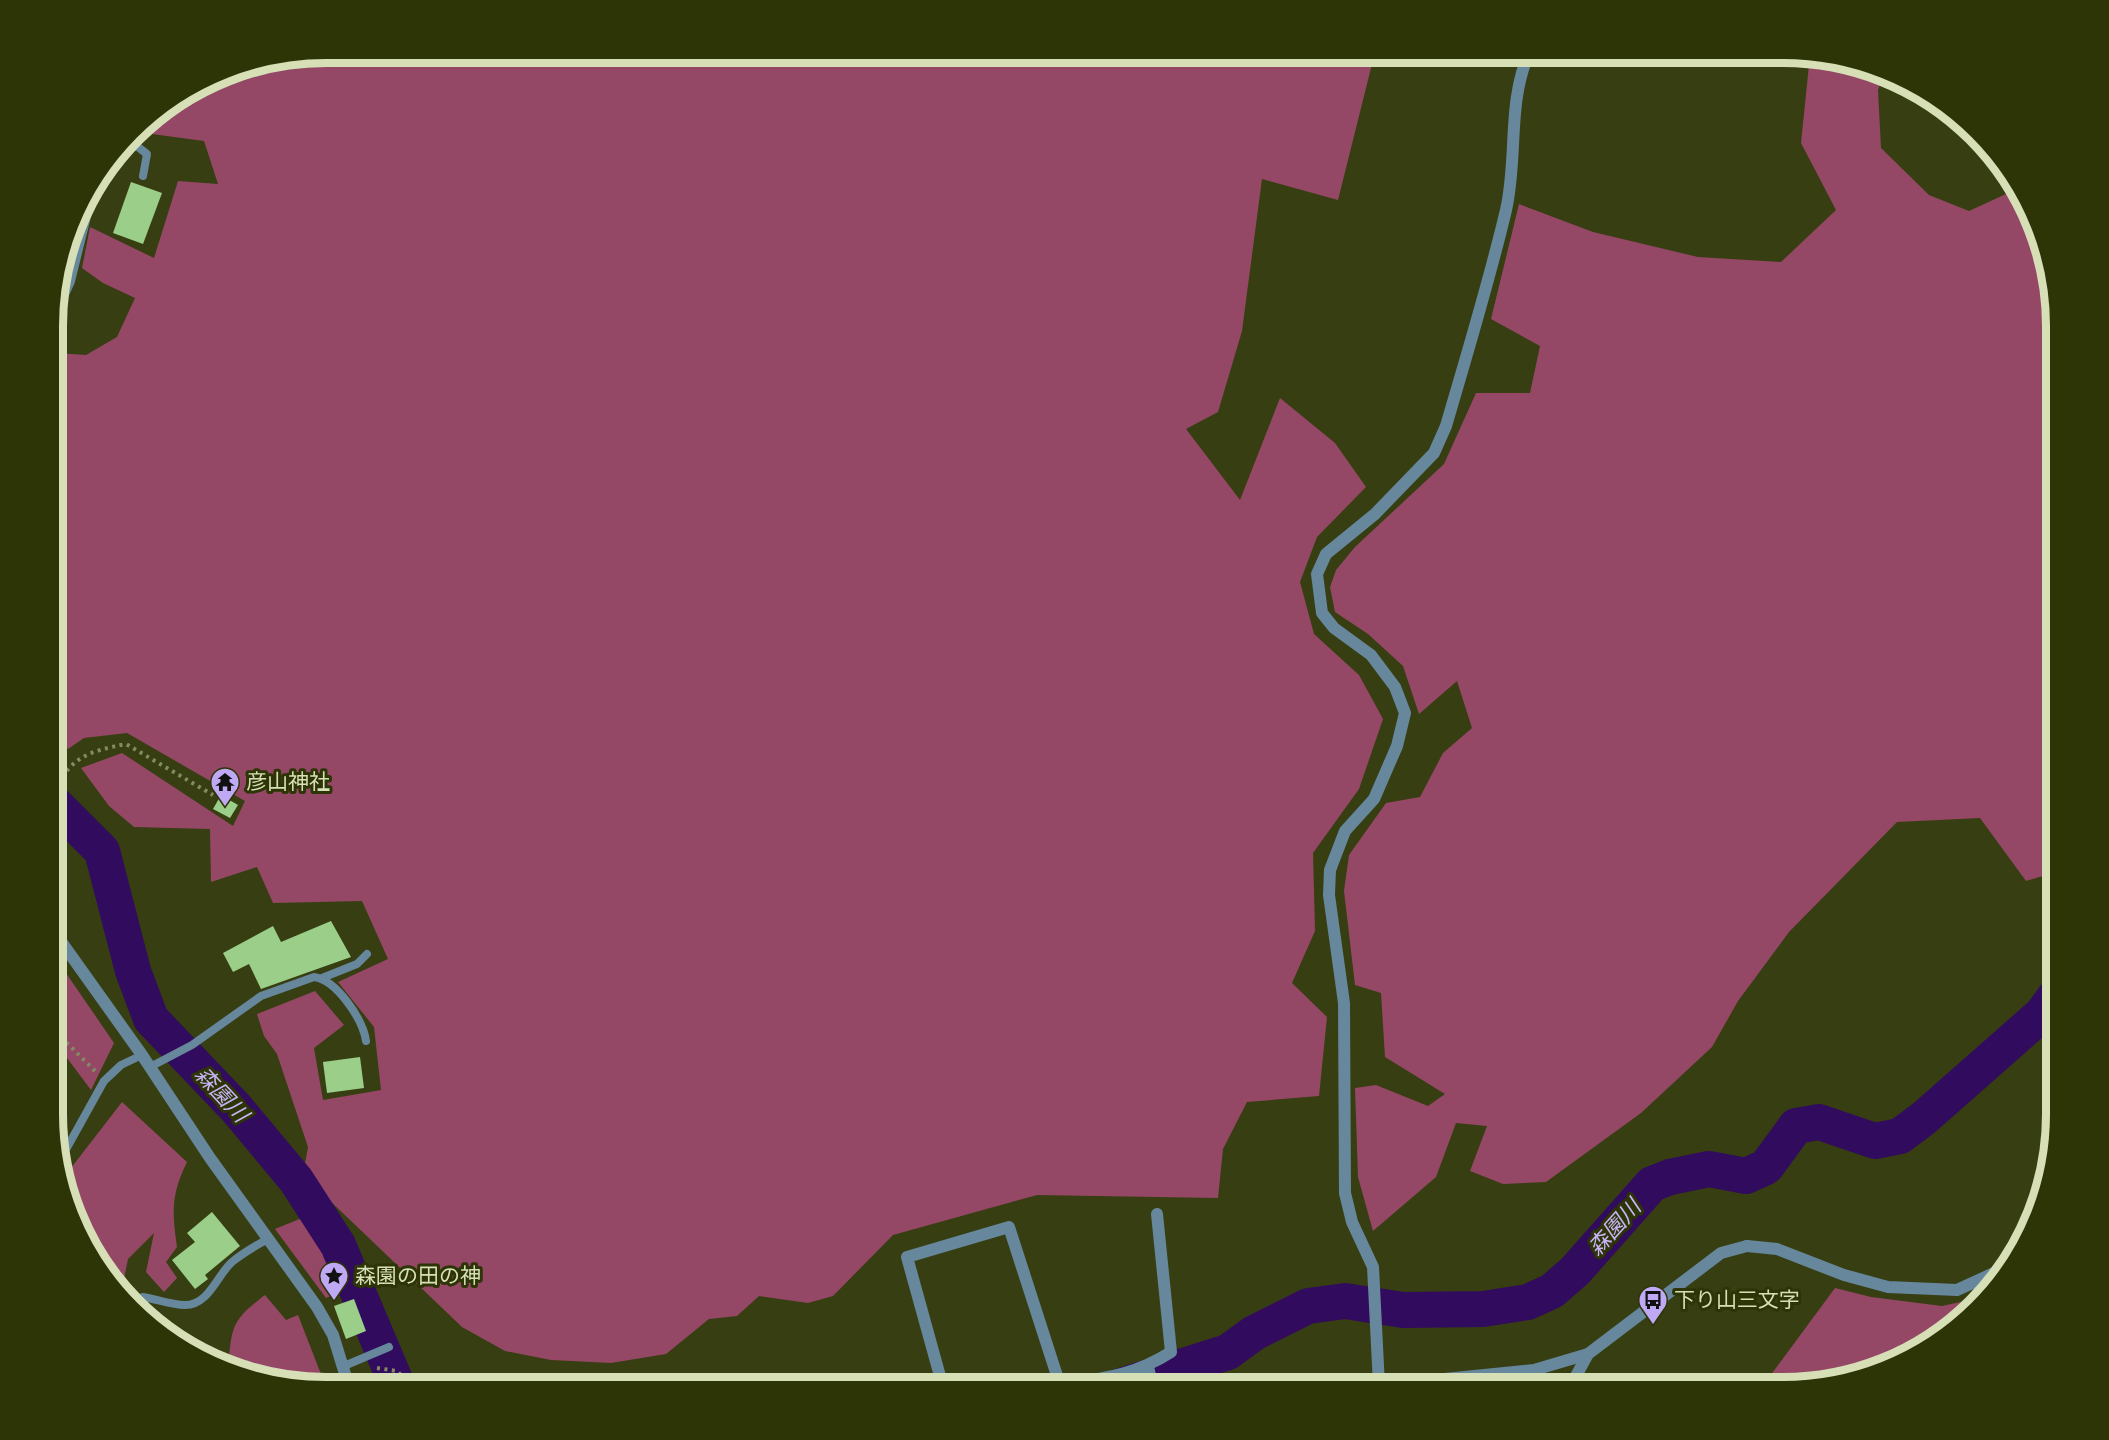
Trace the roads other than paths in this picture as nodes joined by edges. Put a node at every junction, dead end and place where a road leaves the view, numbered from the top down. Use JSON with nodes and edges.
{"nodes":[{"id":1,"x":1524,"y":63,"type":"edge"},
{"id":2,"x":134,"y":147,"type":"edge"},
{"id":3,"x":143,"y":176,"type":"dead end"},
{"id":4,"x":82,"y":229,"type":"edge"},
{"id":5,"x":65,"y":289,"type":"edge"},
{"id":6,"x":63,"y":944,"type":"edge"},
{"id":7,"x":368,"y":954,"type":"dead end"},
{"id":8,"x":322,"y":978,"type":"junction"},
{"id":9,"x":366,"y":1041,"type":"dead end"},
{"id":10,"x":142,"y":1055,"type":"junction"},
{"id":11,"x":150,"y":1067,"type":"junction"},
{"id":12,"x":65,"y":1151,"type":"edge"},
{"id":13,"x":1156,"y":1214,"type":"dead end"},
{"id":14,"x":268,"y":1239,"type":"junction"},
{"id":15,"x":1992,"y":1274,"type":"edge"},
{"id":16,"x":143,"y":1297,"type":"dead end"},
{"id":17,"x":389,"y":1347,"type":"dead end"},
{"id":18,"x":1588,"y":1354,"type":"junction"},
{"id":19,"x":344,"y":1366,"type":"junction"},
{"id":20,"x":1148,"y":1367,"type":"junction"},
{"id":21,"x":347,"y":1377,"type":"edge"},
{"id":22,"x":940,"y":1377,"type":"edge"},
{"id":23,"x":1051,"y":1377,"type":"edge"},
{"id":24,"x":1109,"y":1377,"type":"edge"},
{"id":25,"x":1150,"y":1377,"type":"edge"},
{"id":26,"x":1379,"y":1377,"type":"edge"},
{"id":27,"x":1456,"y":1377,"type":"edge"},
{"id":28,"x":1575,"y":1377,"type":"edge"}],
"edges":[{"from":1,"to":26,"type":"street"},
{"from":2,"to":3,"type":"lane"},
{"from":4,"to":5,"type":"street"},
{"from":6,"to":10,"type":"street"},
{"from":7,"to":8,"type":"lane"},
{"from":8,"to":9,"type":"lane"},
{"from":8,"to":11,"type":"lane"},
{"from":10,"to":11,"type":"street"},
{"from":10,"to":12,"type":"lane"},
{"from":11,"to":14,"type":"street"},
{"from":13,"to":20,"type":"street"},
{"from":14,"to":16,"type":"lane"},
{"from":14,"to":19,"type":"street"},
{"from":15,"to":18,"type":"street"},
{"from":17,"to":19,"type":"lane"},
{"from":18,"to":27,"type":"street"},
{"from":18,"to":28,"type":"street"},
{"from":19,"to":21,"type":"street"},
{"from":20,"to":24,"type":"street"},
{"from":20,"to":25,"type":"street"},
{"from":22,"to":23,"type":"street"}]}
